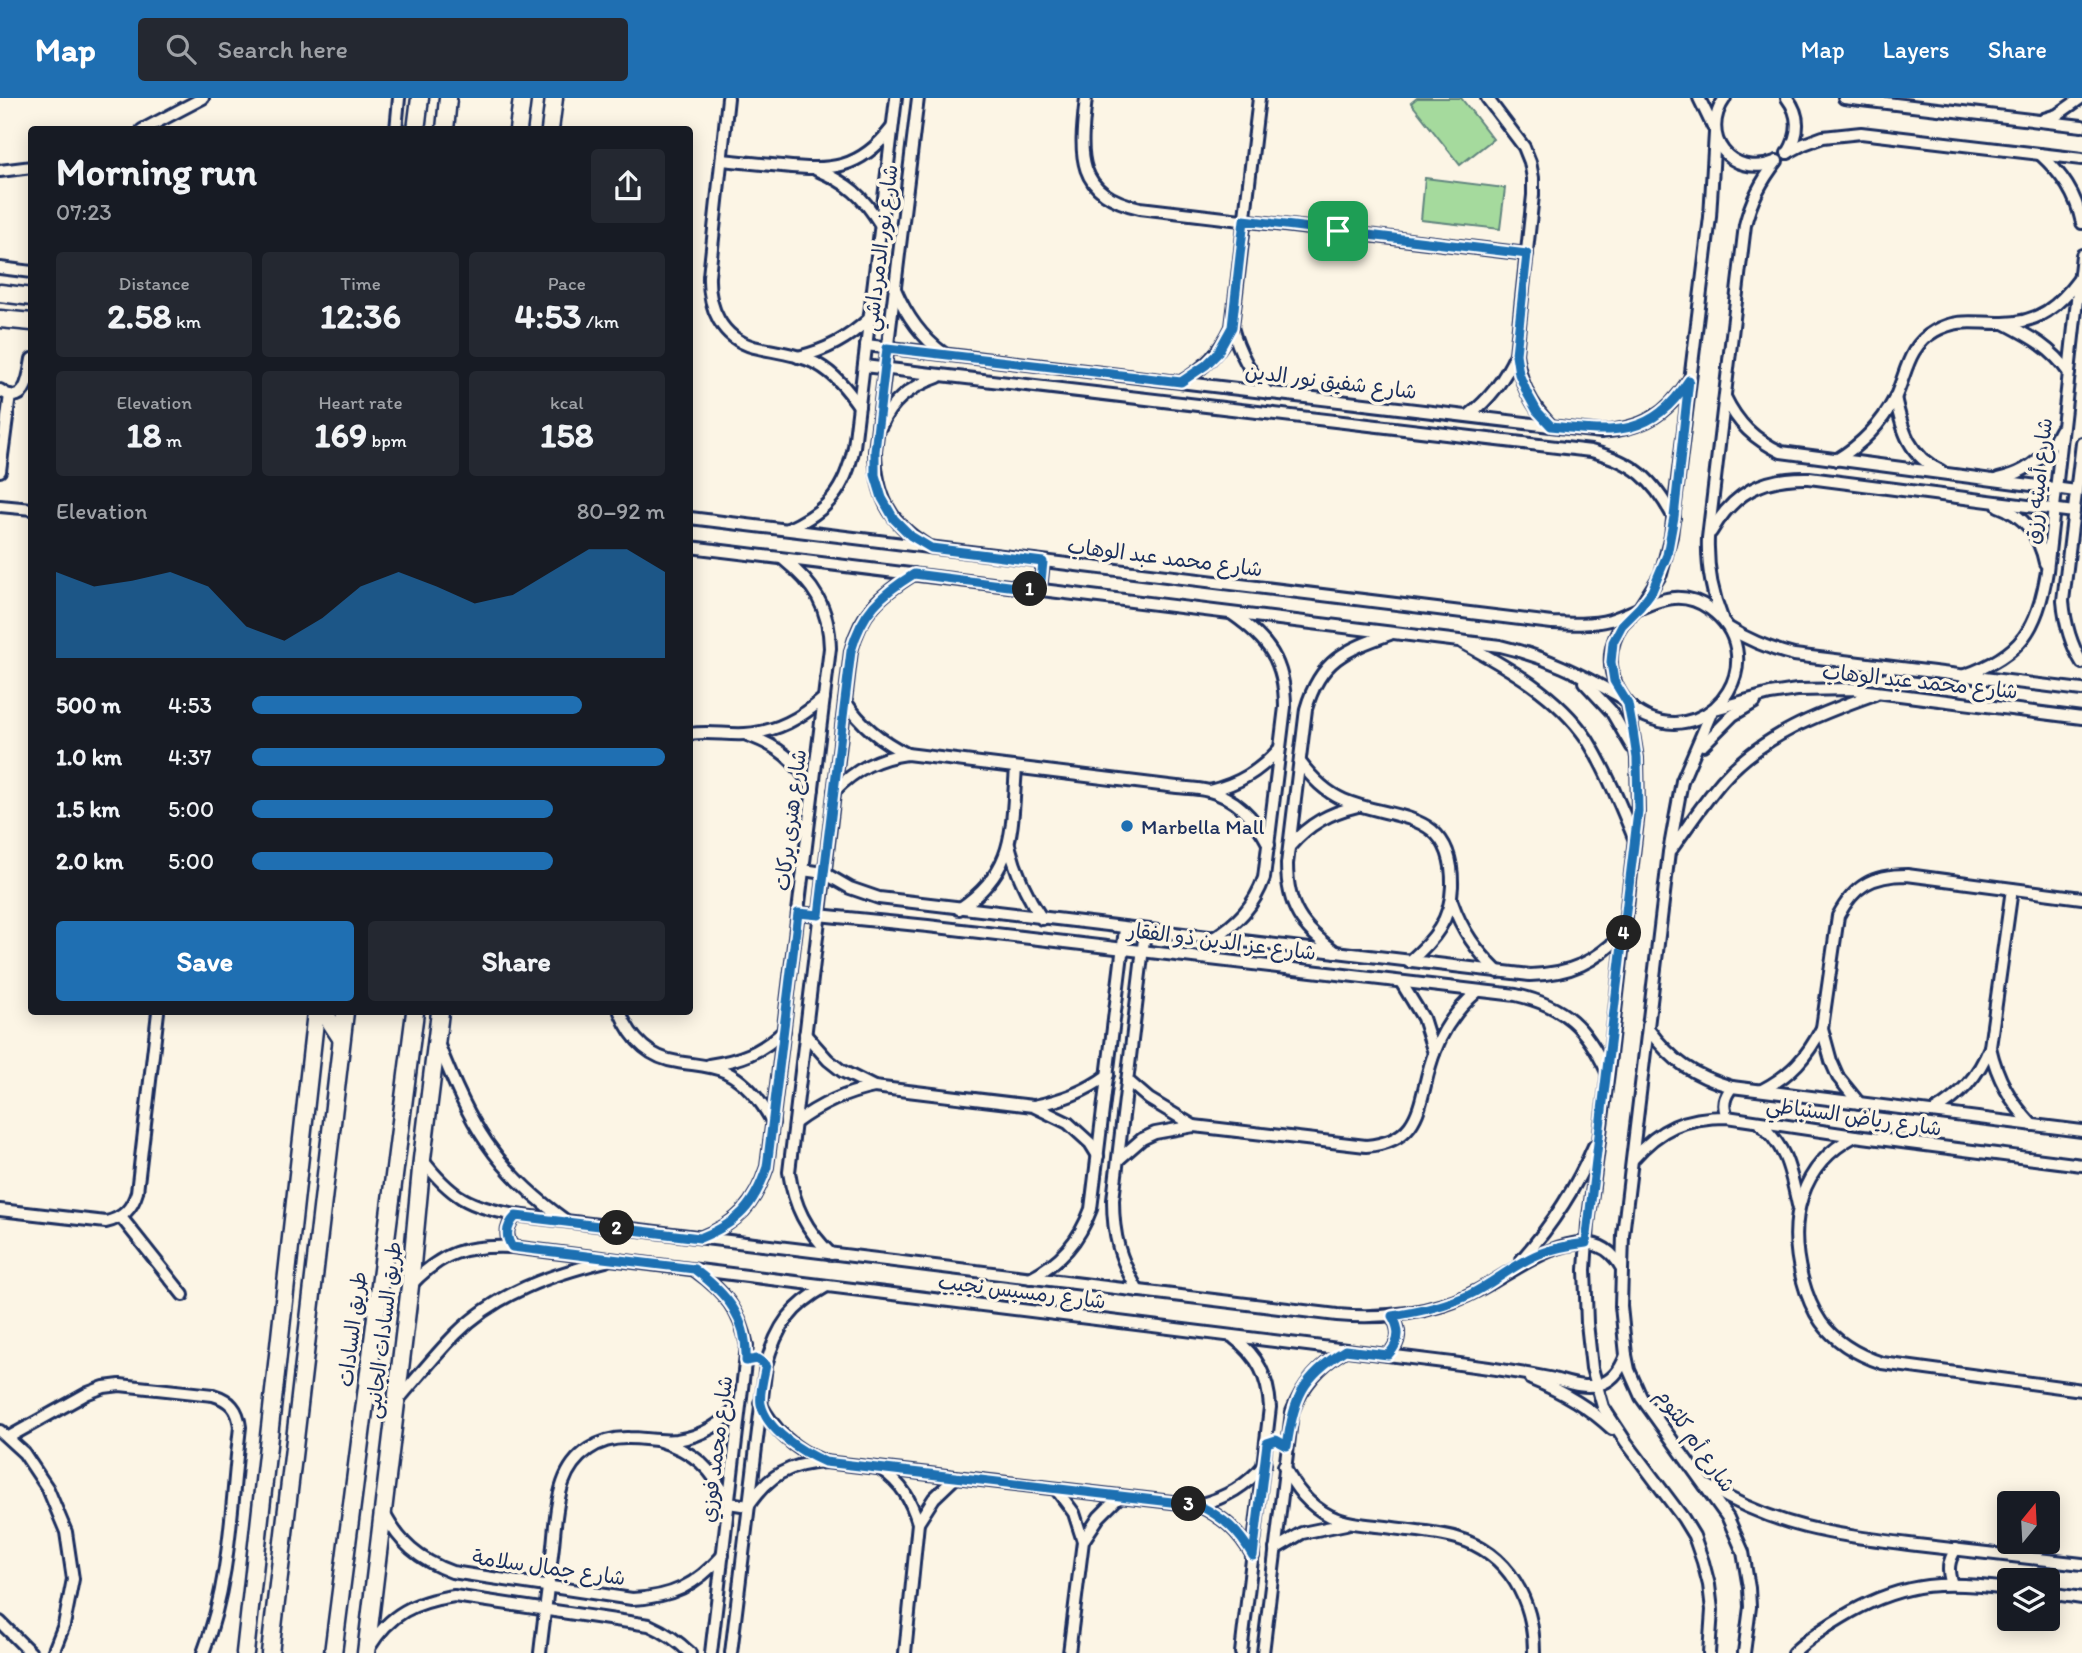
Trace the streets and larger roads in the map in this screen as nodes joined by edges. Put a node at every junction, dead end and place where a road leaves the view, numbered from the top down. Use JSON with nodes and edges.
{"nodes":[{"id":1,"x":203,"y":98,"type":"edge"},
{"id":2,"x":399,"y":98,"type":"edge"},
{"id":3,"x":420,"y":98,"type":"edge"},
{"id":4,"x":449,"y":98,"type":"edge"},
{"id":5,"x":522,"y":98,"type":"edge"},
{"id":6,"x":554,"y":98,"type":"edge"},
{"id":7,"x":728,"y":98,"type":"edge"},
{"id":8,"x":896,"y":98,"type":"edge"},
{"id":9,"x":918,"y":98,"type":"edge"},
{"id":10,"x":1086,"y":98,"type":"edge"},
{"id":11,"x":1259,"y":98,"type":"edge"},
{"id":12,"x":1487,"y":98,"type":"edge"},
{"id":13,"x":1699,"y":98,"type":"edge"},
{"id":14,"x":1725,"y":98,"type":"edge"},
{"id":15,"x":1787,"y":98,"type":"edge"},
{"id":16,"x":1844,"y":98,"type":"edge"},
{"id":17,"x":2081,"y":98,"type":"edge"},
{"id":18,"x":2039,"y":121,"type":"junction"},
{"id":19,"x":150,"y":126,"type":"edge"},
{"id":20,"x":396,"y":126,"type":"edge"},
{"id":21,"x":416,"y":126,"type":"edge"},
{"id":22,"x":446,"y":126,"type":"edge"},
{"id":23,"x":518,"y":126,"type":"edge"},
{"id":24,"x":550,"y":126,"type":"edge"},
{"id":25,"x":2082,"y":126,"type":"edge"},
{"id":26,"x":892,"y":127,"type":"junction"},
{"id":27,"x":1715,"y":132,"type":"junction"},
{"id":28,"x":1787,"y":153,"type":"junction"},
{"id":29,"x":2040,"y":154,"type":"junction"},
{"id":30,"x":2082,"y":159,"type":"edge"},
{"id":31,"x":722,"y":160,"type":"junction"},
{"id":32,"x":1777,"y":161,"type":"junction"},
{"id":33,"x":28,"y":168,"type":"edge"},
{"id":34,"x":815,"y":169,"type":"junction"},
{"id":35,"x":0,"y":171,"type":"edge"},
{"id":36,"x":1244,"y":220,"type":"junction"},
{"id":37,"x":2082,"y":223,"type":"edge"},
{"id":38,"x":880,"y":225,"type":"junction"},
{"id":39,"x":1527,"y":254,"type":"junction"},
{"id":40,"x":2082,"y":255,"type":"edge"},
{"id":41,"x":0,"y":268,"type":"edge"},
{"id":42,"x":28,"y":272,"type":"edge"},
{"id":43,"x":2080,"y":279,"type":"junction"},
{"id":44,"x":894,"y":288,"type":"junction"},
{"id":45,"x":0,"y":293,"type":"edge"},
{"id":46,"x":28,"y":296,"type":"edge"},
{"id":47,"x":0,"y":319,"type":"edge"},
{"id":48,"x":869,"y":319,"type":"junction"},
{"id":49,"x":28,"y":322,"type":"edge"},
{"id":50,"x":2004,"y":323,"type":"junction"},
{"id":51,"x":1232,"y":327,"type":"junction"},
{"id":52,"x":866,"y":345,"type":"junction"},
{"id":53,"x":887,"y":348,"type":"junction"},
{"id":54,"x":1516,"y":354,"type":"junction"},
{"id":55,"x":946,"y":355,"type":"junction"},
{"id":56,"x":798,"y":357,"type":"junction"},
{"id":57,"x":864,"y":366,"type":"junction"},
{"id":58,"x":885,"y":368,"type":"junction"},
{"id":59,"x":2069,"y":373,"type":"junction"},
{"id":60,"x":943,"y":375,"type":"junction"},
{"id":61,"x":1689,"y":380,"type":"junction"},
{"id":62,"x":28,"y":381,"type":"edge"},
{"id":63,"x":1181,"y":382,"type":"junction"},
{"id":64,"x":5,"y":392,"type":"edge"},
{"id":65,"x":1268,"y":393,"type":"junction"},
{"id":66,"x":1724,"y":395,"type":"junction"},
{"id":67,"x":1895,"y":397,"type":"junction"},
{"id":68,"x":1316,"y":398,"type":"junction"},
{"id":69,"x":859,"y":406,"type":"junction"},
{"id":70,"x":1468,"y":416,"type":"junction"},
{"id":71,"x":1314,"y":418,"type":"junction"},
{"id":72,"x":2063,"y":421,"type":"junction"},
{"id":73,"x":1551,"y":426,"type":"junction"},
{"id":74,"x":876,"y":439,"type":"junction"},
{"id":75,"x":2082,"y":443,"type":"edge"},
{"id":76,"x":1836,"y":460,"type":"junction"},
{"id":77,"x":0,"y":471,"type":"edge"},
{"id":78,"x":2080,"y":471,"type":"edge"},
{"id":79,"x":1948,"y":475,"type":"junction"},
{"id":80,"x":1990,"y":480,"type":"junction"},
{"id":81,"x":2056,"y":488,"type":"junction"},
{"id":82,"x":2076,"y":491,"type":"junction"},
{"id":83,"x":1986,"y":501,"type":"junction"},
{"id":84,"x":0,"y":506,"type":"edge"},
{"id":85,"x":28,"y":509,"type":"edge"},
{"id":86,"x":2054,"y":509,"type":"junction"},
{"id":87,"x":2074,"y":512,"type":"junction"},
{"id":88,"x":1674,"y":517,"type":"junction"},
{"id":89,"x":693,"y":518,"type":"edge"},
{"id":90,"x":786,"y":530,"type":"junction"},
{"id":91,"x":1707,"y":538,"type":"junction"},
{"id":92,"x":2082,"y":538,"type":"edge"},
{"id":93,"x":693,"y":548,"type":"edge"},
{"id":94,"x":931,"y":548,"type":"junction"},
{"id":95,"x":2069,"y":548,"type":"junction"},
{"id":96,"x":783,"y":559,"type":"junction"},
{"id":97,"x":1043,"y":562,"type":"junction"},
{"id":98,"x":2047,"y":571,"type":"junction"},
{"id":99,"x":914,"y":574,"type":"junction"},
{"id":100,"x":1040,"y":590,"type":"junction"},
{"id":101,"x":1638,"y":609,"type":"junction"},
{"id":102,"x":1229,"y":612,"type":"junction"},
{"id":103,"x":1725,"y":624,"type":"junction"},
{"id":104,"x":1394,"y":632,"type":"junction"},
{"id":105,"x":1458,"y":640,"type":"junction"},
{"id":106,"x":2082,"y":663,"type":"edge"},
{"id":107,"x":1575,"y":672,"type":"junction"},
{"id":108,"x":1965,"y":675,"type":"junction"},
{"id":109,"x":2082,"y":690,"type":"edge"},
{"id":110,"x":1880,"y":692,"type":"junction"},
{"id":111,"x":1770,"y":694,"type":"junction"},
{"id":112,"x":824,"y":698,"type":"junction"},
{"id":113,"x":845,"y":701,"type":"junction"},
{"id":114,"x":1626,"y":701,"type":"junction"},
{"id":115,"x":1714,"y":710,"type":"junction"},
{"id":116,"x":2082,"y":718,"type":"edge"},
{"id":117,"x":693,"y":734,"type":"edge"},
{"id":118,"x":744,"y":734,"type":"junction"},
{"id":119,"x":1280,"y":748,"type":"junction"},
{"id":120,"x":907,"y":754,"type":"junction"},
{"id":121,"x":1637,"y":758,"type":"junction"},
{"id":122,"x":1691,"y":761,"type":"junction"},
{"id":123,"x":1300,"y":762,"type":"junction"},
{"id":124,"x":1016,"y":768,"type":"junction"},
{"id":125,"x":813,"y":789,"type":"junction"},
{"id":126,"x":834,"y":791,"type":"junction"},
{"id":127,"x":1209,"y":791,"type":"junction"},
{"id":128,"x":1360,"y":806,"type":"junction"},
{"id":129,"x":1634,"y":839,"type":"junction"},
{"id":130,"x":1009,"y":845,"type":"junction"},
{"id":131,"x":1269,"y":845,"type":"junction"},
{"id":132,"x":1290,"y":846,"type":"junction"},
{"id":133,"x":1669,"y":852,"type":"junction"},
{"id":134,"x":803,"y":870,"type":"junction"},
{"id":135,"x":824,"y":873,"type":"junction"},
{"id":136,"x":2012,"y":889,"type":"junction"},
{"id":137,"x":2082,"y":898,"type":"edge"},
{"id":138,"x":1452,"y":902,"type":"junction"},
{"id":139,"x":931,"y":906,"type":"junction"},
{"id":140,"x":959,"y":909,"type":"junction"},
{"id":141,"x":798,"y":913,"type":"junction"},
{"id":142,"x":819,"y":915,"type":"junction"},
{"id":143,"x":1042,"y":919,"type":"junction"},
{"id":144,"x":928,"y":926,"type":"junction"},
{"id":145,"x":1125,"y":929,"type":"junction"},
{"id":146,"x":1145,"y":931,"type":"junction"},
{"id":147,"x":1623,"y":934,"type":"junction"},
{"id":148,"x":1212,"y":939,"type":"junction"},
{"id":149,"x":1123,"y":949,"type":"junction"},
{"id":150,"x":1143,"y":951,"type":"junction"},
{"id":151,"x":1339,"y":954,"type":"junction"},
{"id":152,"x":1409,"y":962,"type":"junction"},
{"id":153,"x":1498,"y":972,"type":"junction"},
{"id":154,"x":1401,"y":982,"type":"junction"},
{"id":155,"x":1478,"y":990,"type":"junction"},
{"id":156,"x":158,"y":1015,"type":"edge"},
{"id":157,"x":316,"y":1015,"type":"edge"},
{"id":158,"x":326,"y":1015,"type":"edge"},
{"id":159,"x":345,"y":1015,"type":"edge"},
{"id":160,"x":415,"y":1015,"type":"edge"},
{"id":161,"x":440,"y":1015,"type":"edge"},
{"id":162,"x":621,"y":1015,"type":"edge"},
{"id":163,"x":1822,"y":1028,"type":"junction"},
{"id":164,"x":1648,"y":1029,"type":"junction"},
{"id":165,"x":784,"y":1031,"type":"junction"},
{"id":166,"x":805,"y":1034,"type":"junction"},
{"id":167,"x":341,"y":1038,"type":"junction"},
{"id":168,"x":436,"y":1039,"type":"junction"},
{"id":169,"x":1990,"y":1047,"type":"junction"},
{"id":170,"x":1434,"y":1054,"type":"junction"},
{"id":171,"x":708,"y":1066,"type":"junction"},
{"id":172,"x":1608,"y":1073,"type":"junction"},
{"id":173,"x":1108,"y":1075,"type":"junction"},
{"id":174,"x":1128,"y":1080,"type":"junction"},
{"id":175,"x":874,"y":1087,"type":"junction"},
{"id":176,"x":1732,"y":1087,"type":"junction"},
{"id":177,"x":1762,"y":1090,"type":"junction"},
{"id":178,"x":1859,"y":1103,"type":"junction"},
{"id":179,"x":1033,"y":1106,"type":"junction"},
{"id":180,"x":1933,"y":1112,"type":"junction"},
{"id":181,"x":1727,"y":1117,"type":"junction"},
{"id":182,"x":1758,"y":1122,"type":"junction"},
{"id":183,"x":774,"y":1123,"type":"junction"},
{"id":184,"x":795,"y":1123,"type":"junction"},
{"id":185,"x":2032,"y":1125,"type":"junction"},
{"id":186,"x":1194,"y":1126,"type":"junction"},
{"id":187,"x":1600,"y":1131,"type":"junction"},
{"id":188,"x":2082,"y":1131,"type":"edge"},
{"id":189,"x":1855,"y":1136,"type":"junction"},
{"id":190,"x":1098,"y":1156,"type":"junction"},
{"id":191,"x":1633,"y":1159,"type":"junction"},
{"id":192,"x":422,"y":1160,"type":"junction"},
{"id":193,"x":1118,"y":1160,"type":"junction"},
{"id":194,"x":2082,"y":1165,"type":"edge"},
{"id":195,"x":1798,"y":1205,"type":"junction"},
{"id":196,"x":0,"y":1210,"type":"edge"},
{"id":197,"x":516,"y":1216,"type":"junction"},
{"id":198,"x":121,"y":1217,"type":"junction"},
{"id":199,"x":567,"y":1221,"type":"junction"},
{"id":200,"x":700,"y":1238,"type":"junction"},
{"id":201,"x":1586,"y":1243,"type":"junction"},
{"id":202,"x":512,"y":1247,"type":"junction"},
{"id":203,"x":831,"y":1254,"type":"junction"},
{"id":204,"x":612,"y":1259,"type":"junction"},
{"id":205,"x":1516,"y":1266,"type":"junction"},
{"id":206,"x":1621,"y":1267,"type":"junction"},
{"id":207,"x":694,"y":1269,"type":"junction"},
{"id":208,"x":1030,"y":1278,"type":"junction"},
{"id":209,"x":410,"y":1286,"type":"junction"},
{"id":210,"x":827,"y":1286,"type":"junction"},
{"id":211,"x":1138,"y":1291,"type":"junction"},
{"id":212,"x":183,"y":1295,"type":"dead end"},
{"id":213,"x":1392,"y":1316,"type":"junction"},
{"id":214,"x":1232,"y":1336,"type":"junction"},
{"id":215,"x":1345,"y":1350,"type":"junction"},
{"id":216,"x":1388,"y":1355,"type":"junction"},
{"id":217,"x":1626,"y":1355,"type":"junction"},
{"id":218,"x":746,"y":1361,"type":"junction"},
{"id":219,"x":766,"y":1365,"type":"junction"},
{"id":220,"x":1505,"y":1370,"type":"junction"},
{"id":221,"x":1596,"y":1386,"type":"junction"},
{"id":222,"x":2082,"y":1390,"type":"edge"},
{"id":223,"x":741,"y":1400,"type":"junction"},
{"id":224,"x":396,"y":1402,"type":"junction"},
{"id":225,"x":760,"y":1403,"type":"junction"},
{"id":226,"x":4,"y":1434,"type":"edge"},
{"id":227,"x":657,"y":1440,"type":"junction"},
{"id":228,"x":1626,"y":1442,"type":"junction"},
{"id":229,"x":1267,"y":1443,"type":"junction"},
{"id":230,"x":1287,"y":1446,"type":"junction"},
{"id":231,"x":825,"y":1462,"type":"junction"},
{"id":232,"x":1265,"y":1464,"type":"junction"},
{"id":233,"x":1284,"y":1466,"type":"junction"},
{"id":234,"x":879,"y":1468,"type":"junction"},
{"id":235,"x":956,"y":1477,"type":"junction"},
{"id":236,"x":1702,"y":1483,"type":"junction"},
{"id":237,"x":1056,"y":1489,"type":"junction"},
{"id":238,"x":1120,"y":1496,"type":"junction"},
{"id":239,"x":729,"y":1503,"type":"junction"},
{"id":240,"x":1198,"y":1505,"type":"junction"},
{"id":241,"x":748,"y":1506,"type":"junction"},
{"id":242,"x":383,"y":1510,"type":"junction"},
{"id":243,"x":918,"y":1523,"type":"junction"},
{"id":244,"x":1352,"y":1523,"type":"junction"},
{"id":245,"x":1083,"y":1541,"type":"junction"},
{"id":246,"x":1275,"y":1549,"type":"junction"},
{"id":247,"x":1956,"y":1549,"type":"junction"},
{"id":248,"x":723,"y":1555,"type":"junction"},
{"id":249,"x":1253,"y":1556,"type":"junction"},
{"id":250,"x":2082,"y":1564,"type":"edge"},
{"id":251,"x":1952,"y":1584,"type":"junction"},
{"id":252,"x":548,"y":1587,"type":"junction"},
{"id":253,"x":1997,"y":1588,"type":"edge"},
{"id":254,"x":2060,"y":1595,"type":"edge"},
{"id":255,"x":2082,"y":1598,"type":"edge"},
{"id":256,"x":546,"y":1608,"type":"junction"},
{"id":257,"x":0,"y":1622,"type":"edge"},
{"id":258,"x":31,"y":1653,"type":"edge"},
{"id":259,"x":53,"y":1653,"type":"edge"},
{"id":260,"x":203,"y":1653,"type":"edge"},
{"id":261,"x":245,"y":1653,"type":"edge"},
{"id":262,"x":270,"y":1653,"type":"edge"},
{"id":263,"x":333,"y":1653,"type":"edge"},
{"id":264,"x":366,"y":1653,"type":"edge"},
{"id":265,"x":540,"y":1653,"type":"edge"},
{"id":266,"x":690,"y":1653,"type":"edge"},
{"id":267,"x":711,"y":1653,"type":"edge"},
{"id":268,"x":730,"y":1653,"type":"edge"},
{"id":269,"x":905,"y":1653,"type":"edge"},
{"id":270,"x":1069,"y":1653,"type":"edge"},
{"id":271,"x":1241,"y":1653,"type":"edge"},
{"id":272,"x":1263,"y":1653,"type":"edge"},
{"id":273,"x":1534,"y":1653,"type":"edge"},
{"id":274,"x":1709,"y":1653,"type":"edge"},
{"id":275,"x":1744,"y":1653,"type":"edge"},
{"id":276,"x":1793,"y":1653,"type":"edge"}],
"edges":[{"from":1,"to":19,"type":"street"},
{"from":2,"to":20,"type":"street"},
{"from":3,"to":21,"type":"street"},
{"from":4,"to":22,"type":"street"},
{"from":5,"to":23,"type":"street"},
{"from":6,"to":24,"type":"street"},
{"from":7,"to":31,"type":"street"},
{"from":8,"to":26,"type":"street","name":"شارع نور الدمرداشي"},
{"from":9,"to":44,"type":"street","name":"شارع نور الدمرداشي"},
{"from":10,"to":36,"type":"street"},
{"from":11,"to":36,"type":"street"},
{"from":12,"to":39,"type":"street"},
{"from":13,"to":27,"type":"street"},
{"from":14,"to":27,"type":"street"},
{"from":15,"to":28,"type":"street"},
{"from":16,"to":18,"type":"street"},
{"from":17,"to":18,"type":"street"},
{"from":18,"to":25,"type":"street"},
{"from":26,"to":34,"type":"street"},
{"from":26,"to":38,"type":"street","name":"شارع نور الدمرداشي"},
{"from":27,"to":32,"type":"street"},
{"from":27,"to":61,"type":"street"},
{"from":28,"to":29,"type":"street"},
{"from":28,"to":32,"type":"street"},
{"from":29,"to":30,"type":"street"},
{"from":29,"to":37,"type":"street"},
{"from":31,"to":34,"type":"street"},
{"from":31,"to":56,"type":"street"},
{"from":32,"to":66,"type":"street"},
{"from":33,"to":35,"type":"street"},
{"from":34,"to":38,"type":"street"},
{"from":36,"to":39,"type":"street"},
{"from":36,"to":51,"type":"street"},
{"from":38,"to":48,"type":"street","name":"شارع نور الدمرداشي"},
{"from":39,"to":54,"type":"street"},
{"from":40,"to":43,"type":"street","name":"شارع أمينه رزق"},
{"from":41,"to":42,"type":"street"},
{"from":43,"to":50,"type":"street"},
{"from":43,"to":59,"type":"street","name":"شارع أمينه رزق"},
{"from":44,"to":53,"type":"street","name":"شارع نور الدمرداشي"},
{"from":44,"to":55,"type":"street"},
{"from":45,"to":46,"type":"street"},
{"from":47,"to":49,"type":"street"},
{"from":48,"to":52,"type":"street","name":"شارع نور الدمرداشي"},
{"from":48,"to":56,"type":"street"},
{"from":50,"to":59,"type":"street"},
{"from":50,"to":67,"type":"street"},
{"from":51,"to":63,"type":"street"},
{"from":51,"to":65,"type":"street"},
{"from":52,"to":53,"type":"street","name":"شارع شفيق نور الدين"},
{"from":52,"to":57,"type":"street","name":"شارع نور الدمرداشي"},
{"from":53,"to":55,"type":"street","name":"شارع شفيق نور الدين"},
{"from":53,"to":58,"type":"street","name":"شارع نور الدمرداشي"},
{"from":54,"to":70,"type":"street"},
{"from":54,"to":73,"type":"street"},
{"from":55,"to":63,"type":"street","name":"شارع شفيق نور الدين"},
{"from":56,"to":69,"type":"street"},
{"from":57,"to":58,"type":"street","name":"شارع شفيق نور الدين"},
{"from":57,"to":69,"type":"street","name":"شارع نور الدمرداشي"},
{"from":58,"to":60,"type":"street","name":"شارع شفيق نور الدين"},
{"from":58,"to":74,"type":"street","name":"شارع نور الدمرداشي"},
{"from":59,"to":72,"type":"street","name":"شارع أمينه رزق"},
{"from":60,"to":71,"type":"street","name":"شارع شفيق نور الدين"},
{"from":60,"to":74,"type":"street"},
{"from":61,"to":73,"type":"street","name":"شارع شفيق نور الدين"},
{"from":61,"to":88,"type":"street"},
{"from":62,"to":64,"type":"street"},
{"from":63,"to":65,"type":"street","name":"شارع شفيق نور الدين"},
{"from":64,"to":77,"type":"street"},
{"from":65,"to":68,"type":"street","name":"شارع شفيق نور الدين"},
{"from":66,"to":76,"type":"street"},
{"from":66,"to":91,"type":"street"},
{"from":67,"to":76,"type":"street"},
{"from":67,"to":79,"type":"street"},
{"from":68,"to":70,"type":"street","name":"شارع شفيق نور الدين"},
{"from":68,"to":71,"type":"street"},
{"from":69,"to":90,"type":"street","name":"شارع نور الدمرداشي"},
{"from":70,"to":73,"type":"street","name":"شارع شفيق نور الدين"},
{"from":71,"to":88,"type":"street","name":"شارع شفيق نور الدين"},
{"from":72,"to":80,"type":"street"},
{"from":72,"to":81,"type":"street","name":"شارع أمينه رزق"},
{"from":74,"to":94,"type":"street","name":"شارع نور الدمرداشي"},
{"from":75,"to":78,"type":"street","name":"شارع أمينه رزق"},
{"from":76,"to":79,"type":"street"},
{"from":78,"to":82,"type":"street","name":"شارع أمينه رزق"},
{"from":79,"to":80,"type":"street"},
{"from":80,"to":81,"type":"street"},
{"from":81,"to":82,"type":"street"},
{"from":81,"to":86,"type":"street","name":"شارع أمينه رزق"},
{"from":82,"to":87,"type":"street","name":"شارع أمينه رزق"},
{"from":83,"to":86,"type":"street"},
{"from":83,"to":91,"type":"street"},
{"from":83,"to":98,"type":"street"},
{"from":84,"to":85,"type":"street"},
{"from":86,"to":87,"type":"street"},
{"from":86,"to":98,"type":"street","name":"شارع أمينه رزق"},
{"from":87,"to":95,"type":"street","name":"شارع أمينه رزق"},
{"from":88,"to":101,"type":"street"},
{"from":89,"to":90,"type":"street","name":"شارع محمد عبد الوهاب"},
{"from":90,"to":94,"type":"street","name":"شارع محمد عبد الوهاب"},
{"from":91,"to":103,"type":"street"},
{"from":92,"to":95,"type":"street"},
{"from":93,"to":96,"type":"street"},
{"from":94,"to":97,"type":"street","name":"شارع محمد عبد الوهاب"},
{"from":95,"to":106,"type":"street","name":"شارع أمينه رزق"},
{"from":96,"to":99,"type":"street"},
{"from":96,"to":112,"type":"street","name":"شارع هنرى بركات"},
{"from":97,"to":100,"type":"street"},
{"from":97,"to":101,"type":"street","name":"شارع محمد عبد الوهاب"},
{"from":98,"to":108,"type":"street","name":"شارع أمينه رزق"},
{"from":99,"to":100,"type":"street"},
{"from":99,"to":113,"type":"street","name":"شارع هنرى بركات"},
{"from":100,"to":102,"type":"street"},
{"from":101,"to":103,"type":"street"},
{"from":101,"to":114,"type":"street"},
{"from":102,"to":104,"type":"street"},
{"from":102,"to":119,"type":"street"},
{"from":103,"to":108,"type":"street","name":"شارع محمد عبد الوهاب"},
{"from":103,"to":115,"type":"street"},
{"from":104,"to":105,"type":"street"},
{"from":104,"to":123,"type":"street"},
{"from":105,"to":107,"type":"street"},
{"from":105,"to":129,"type":"street"},
{"from":107,"to":114,"type":"street"},
{"from":107,"to":121,"type":"street"},
{"from":108,"to":109,"type":"street","name":"شارع محمد عبد الوهاب"},
{"from":110,"to":111,"type":"street","name":"شارع محمد عبد الوهاب"},
{"from":110,"to":116,"type":"street","name":"شارع محمد عبد الوهاب"},
{"from":110,"to":133,"type":"street"},
{"from":111,"to":115,"type":"street","name":"شارع محمد عبد الوهاب"},
{"from":111,"to":122,"type":"street"},
{"from":112,"to":118,"type":"street"},
{"from":112,"to":125,"type":"street","name":"شارع هنرى بركات"},
{"from":113,"to":120,"type":"street"},
{"from":113,"to":126,"type":"street","name":"شارع هنرى بركات"},
{"from":114,"to":115,"type":"street"},
{"from":114,"to":121,"type":"street"},
{"from":115,"to":122,"type":"street","name":"شارع أم كلثوم"},
{"from":117,"to":118,"type":"street"},
{"from":118,"to":125,"type":"street"},
{"from":119,"to":127,"type":"street"},
{"from":119,"to":131,"type":"street"},
{"from":120,"to":124,"type":"street"},
{"from":120,"to":126,"type":"street"},
{"from":121,"to":129,"type":"street"},
{"from":122,"to":133,"type":"street","name":"شارع أم كلثوم"},
{"from":123,"to":128,"type":"street"},
{"from":123,"to":132,"type":"street"},
{"from":124,"to":127,"type":"street"},
{"from":124,"to":130,"type":"street"},
{"from":125,"to":134,"type":"street","name":"شارع هنرى بركات"},
{"from":126,"to":135,"type":"street","name":"شارع هنرى بركات"},
{"from":127,"to":131,"type":"street"},
{"from":128,"to":132,"type":"street"},
{"from":128,"to":138,"type":"street"},
{"from":129,"to":147,"type":"street"},
{"from":130,"to":140,"type":"street"},
{"from":130,"to":143,"type":"street"},
{"from":131,"to":148,"type":"street"},
{"from":132,"to":151,"type":"street"},
{"from":133,"to":164,"type":"street","name":"شارع أم كلثوم"},
{"from":134,"to":135,"type":"street","name":"شارع عز الدين ذو الفقار"},
{"from":134,"to":141,"type":"street","name":"شارع هنرى بركات"},
{"from":135,"to":139,"type":"street","name":"شارع عز الدين ذو الفقار"},
{"from":135,"to":142,"type":"street","name":"شارع هنرى بركات"},
{"from":136,"to":137,"type":"street"},
{"from":136,"to":163,"type":"street"},
{"from":136,"to":169,"type":"street"},
{"from":138,"to":152,"type":"street"},
{"from":138,"to":153,"type":"street"},
{"from":139,"to":140,"type":"street","name":"شارع عز الدين ذو الفقار"},
{"from":139,"to":144,"type":"street"},
{"from":140,"to":143,"type":"street","name":"شارع عز الدين ذو الفقار"},
{"from":141,"to":142,"type":"street","name":"شارع عز الدين ذو الفقار"},
{"from":141,"to":165,"type":"street","name":"شارع هنرى بركات"},
{"from":142,"to":144,"type":"street","name":"شارع عز الدين ذو الفقار"},
{"from":142,"to":166,"type":"street","name":"شارع هنرى بركات"},
{"from":143,"to":145,"type":"street","name":"شارع عز الدين ذو الفقار"},
{"from":144,"to":149,"type":"street","name":"شارع عز الدين ذو الفقار"},
{"from":145,"to":146,"type":"street","name":"شارع عز الدين ذو الفقار"},
{"from":145,"to":149,"type":"street"},
{"from":146,"to":148,"type":"street","name":"شارع عز الدين ذو الفقار"},
{"from":146,"to":150,"type":"street"},
{"from":147,"to":153,"type":"street","name":"شارع عز الدين ذو الفقار"},
{"from":147,"to":172,"type":"street"},
{"from":148,"to":151,"type":"street","name":"شارع عز الدين ذو الفقار"},
{"from":149,"to":150,"type":"street","name":"شارع عز الدين ذو الفقار"},
{"from":149,"to":173,"type":"street"},
{"from":150,"to":154,"type":"street","name":"شارع عز الدين ذو الفقار"},
{"from":150,"to":174,"type":"street"},
{"from":151,"to":152,"type":"street","name":"شارع عز الدين ذو الفقار"},
{"from":152,"to":153,"type":"street","name":"شارع عز الدين ذو الفقار"},
{"from":154,"to":155,"type":"street","name":"شارع عز الدين ذو الفقار"},
{"from":154,"to":170,"type":"street"},
{"from":155,"to":170,"type":"street"},
{"from":155,"to":172,"type":"street","name":"شارع عز الدين ذو الفقار"},
{"from":156,"to":198,"type":"street"},
{"from":157,"to":261,"type":"street"},
{"from":158,"to":167,"type":"street"},
{"from":159,"to":167,"type":"street","name":"طريق السادات"},
{"from":160,"to":263,"type":"street","name":"طريق السادات"},
{"from":161,"to":168,"type":"street","name":"طريق السادات الجانبى"},
{"from":162,"to":171,"type":"street"},
{"from":163,"to":177,"type":"street"},
{"from":163,"to":178,"type":"street"},
{"from":164,"to":176,"type":"street","name":"شارع رياض السنباطي"},
{"from":164,"to":191,"type":"street","name":"شارع أم كلثوم"},
{"from":165,"to":171,"type":"street"},
{"from":165,"to":183,"type":"street","name":"شارع هنرى بركات"},
{"from":166,"to":175,"type":"street"},
{"from":166,"to":184,"type":"street","name":"شارع هنرى بركات"},
{"from":167,"to":262,"type":"street","name":"طريق السادات"},
{"from":168,"to":192,"type":"street","name":"طريق السادات الجانبى"},
{"from":168,"to":199,"type":"street"},
{"from":169,"to":180,"type":"street"},
{"from":169,"to":185,"type":"street"},
{"from":170,"to":186,"type":"street"},
{"from":171,"to":183,"type":"street"},
{"from":172,"to":187,"type":"street"},
{"from":173,"to":179,"type":"street"},
{"from":173,"to":190,"type":"street"},
{"from":174,"to":186,"type":"street"},
{"from":174,"to":193,"type":"street"},
{"from":175,"to":179,"type":"street"},
{"from":175,"to":184,"type":"street"},
{"from":176,"to":177,"type":"street","name":"شارع رياض السنباطي"},
{"from":176,"to":181,"type":"street"},
{"from":177,"to":178,"type":"street","name":"شارع رياض السنباطي"},
{"from":178,"to":180,"type":"street","name":"شارع رياض السنباطي"},
{"from":179,"to":190,"type":"street"},
{"from":180,"to":185,"type":"street","name":"شارع رياض السنباطي"},
{"from":181,"to":182,"type":"street","name":"شارع رياض السنباطي"},
{"from":181,"to":191,"type":"street","name":"شارع رياض السنباطي"},
{"from":182,"to":189,"type":"street","name":"شارع رياض السنباطي"},
{"from":182,"to":195,"type":"street"},
{"from":183,"to":200,"type":"street","name":"شارع هنرى بركات"},
{"from":184,"to":203,"type":"street","name":"شارع هنرى بركات"},
{"from":185,"to":188,"type":"street","name":"شارع رياض السنباطي"},
{"from":186,"to":193,"type":"street"},
{"from":187,"to":201,"type":"street"},
{"from":187,"to":205,"type":"street"},
{"from":189,"to":194,"type":"street","name":"شارع رياض السنباطي"},
{"from":189,"to":195,"type":"street"},
{"from":190,"to":208,"type":"street"},
{"from":191,"to":206,"type":"street","name":"شارع أم كلثوم"},
{"from":192,"to":197,"type":"street","name":"شارع رمسيس نجيب"},
{"from":192,"to":209,"type":"street","name":"طريق السادات الجانبى"},
{"from":193,"to":211,"type":"street"},
{"from":195,"to":222,"type":"street"},
{"from":196,"to":198,"type":"street"},
{"from":197,"to":199,"type":"street","name":"شارع رمسيس نجيب"},
{"from":197,"to":202,"type":"street"},
{"from":198,"to":212,"type":"street"},
{"from":199,"to":200,"type":"street","name":"شارع رمسيس نجيب"},
{"from":200,"to":203,"type":"street","name":"شارع رمسيس نجيب"},
{"from":201,"to":205,"type":"street","name":"شارع رمسيس نجيب"},
{"from":201,"to":206,"type":"street"},
{"from":201,"to":221,"type":"street"},
{"from":202,"to":204,"type":"street","name":"شارع رمسيس نجيب"},
{"from":202,"to":209,"type":"street","name":"شارع رمسيس نجيب"},
{"from":203,"to":208,"type":"street","name":"شارع رمسيس نجيب"},
{"from":204,"to":207,"type":"street","name":"شارع رمسيس نجيب"},
{"from":204,"to":224,"type":"street"},
{"from":205,"to":213,"type":"street","name":"شارع رمسيس نجيب"},
{"from":206,"to":217,"type":"street","name":"شارع أم كلثوم"},
{"from":207,"to":210,"type":"street","name":"شارع رمسيس نجيب"},
{"from":207,"to":218,"type":"street","name":"شارع محمد فوزي"},
{"from":208,"to":211,"type":"street","name":"شارع رمسيس نجيب"},
{"from":209,"to":224,"type":"street","name":"طريق السادات الجانبى"},
{"from":210,"to":214,"type":"street","name":"شارع رمسيس نجيب"},
{"from":210,"to":219,"type":"street","name":"شارع محمد فوزي"},
{"from":211,"to":213,"type":"street","name":"شارع رمسيس نجيب"},
{"from":213,"to":216,"type":"street"},
{"from":214,"to":215,"type":"street","name":"شارع رمسيس نجيب"},
{"from":214,"to":229,"type":"street"},
{"from":215,"to":216,"type":"street","name":"شارع رمسيس نجيب"},
{"from":215,"to":230,"type":"street"},
{"from":216,"to":220,"type":"street","name":"شارع رمسيس نجيب"},
{"from":217,"to":221,"type":"street"},
{"from":217,"to":236,"type":"street","name":"شارع أم كلثوم"},
{"from":218,"to":219,"type":"street"},
{"from":218,"to":223,"type":"street","name":"شارع محمد فوزي"},
{"from":219,"to":225,"type":"street","name":"شارع محمد فوزي"},
{"from":220,"to":221,"type":"street","name":"شارع رمسيس نجيب"},
{"from":220,"to":228,"type":"street"},
{"from":221,"to":228,"type":"street"},
{"from":223,"to":227,"type":"street"},
{"from":223,"to":239,"type":"street","name":"شارع محمد فوزي"},
{"from":224,"to":242,"type":"street","name":"طريق السادات الجانبى"},
{"from":225,"to":231,"type":"street"},
{"from":225,"to":241,"type":"street","name":"شارع محمد فوزي"},
{"from":226,"to":259,"type":"street"},
{"from":226,"to":260,"type":"street"},
{"from":227,"to":239,"type":"street"},
{"from":227,"to":252,"type":"street"},
{"from":228,"to":274,"type":"street"},
{"from":229,"to":230,"type":"street"},
{"from":229,"to":232,"type":"street"},
{"from":230,"to":233,"type":"street"},
{"from":231,"to":234,"type":"street"},
{"from":231,"to":241,"type":"street"},
{"from":232,"to":240,"type":"street"},
{"from":232,"to":249,"type":"street"},
{"from":233,"to":244,"type":"street"},
{"from":233,"to":246,"type":"street"},
{"from":234,"to":235,"type":"street"},
{"from":234,"to":243,"type":"street"},
{"from":235,"to":237,"type":"street"},
{"from":235,"to":243,"type":"street"},
{"from":236,"to":247,"type":"street"},
{"from":236,"to":275,"type":"street","name":"شارع أم كلثوم"},
{"from":237,"to":238,"type":"street"},
{"from":237,"to":245,"type":"street"},
{"from":238,"to":240,"type":"street"},
{"from":238,"to":245,"type":"street"},
{"from":239,"to":241,"type":"street"},
{"from":239,"to":248,"type":"street","name":"شارع محمد فوزي"},
{"from":240,"to":249,"type":"street"},
{"from":241,"to":268,"type":"street","name":"شارع محمد فوزي"},
{"from":242,"to":252,"type":"street","name":"شارع جمال سلامة"},
{"from":242,"to":264,"type":"street","name":"طريق السادات الجانبى"},
{"from":243,"to":269,"type":"street"},
{"from":244,"to":246,"type":"street"},
{"from":244,"to":273,"type":"street"},
{"from":245,"to":270,"type":"street"},
{"from":246,"to":272,"type":"street"},
{"from":247,"to":250,"type":"street"},
{"from":247,"to":251,"type":"street"},
{"from":248,"to":252,"type":"street","name":"شارع جمال سلامة"},
{"from":248,"to":267,"type":"street","name":"شارع محمد فوزي"},
{"from":249,"to":271,"type":"street"},
{"from":251,"to":253,"type":"street"},
{"from":251,"to":276,"type":"street"},
{"from":252,"to":256,"type":"street"},
{"from":254,"to":255,"type":"street"},
{"from":256,"to":264,"type":"street","name":"شارع جمال سلامة"},
{"from":256,"to":265,"type":"street"},
{"from":256,"to":266,"type":"street","name":"شارع جمال سلامة"},
{"from":257,"to":258,"type":"street"}]}
